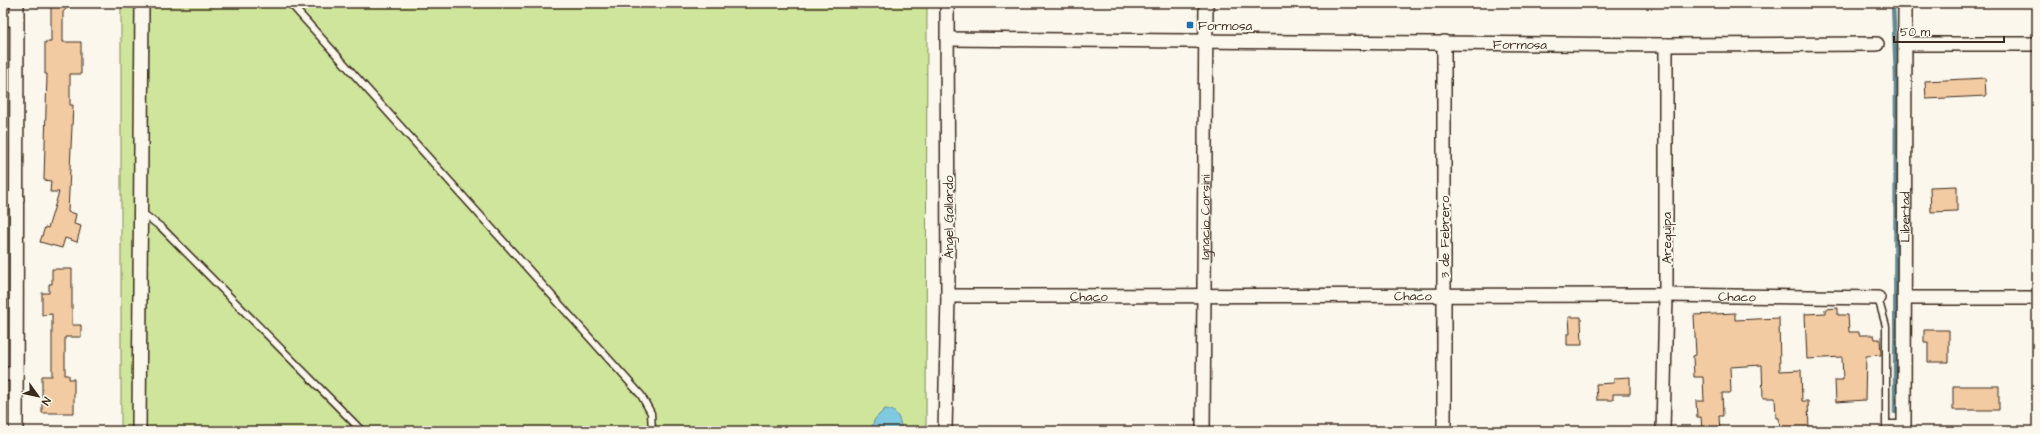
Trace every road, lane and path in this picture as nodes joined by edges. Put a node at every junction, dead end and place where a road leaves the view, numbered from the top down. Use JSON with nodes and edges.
{"nodes":[{"id":1,"x":17,"y":3,"type":"edge"},
{"id":2,"x":142,"y":3,"type":"edge"},
{"id":3,"x":290,"y":3,"type":"edge"},
{"id":4,"x":947,"y":3,"type":"edge"},
{"id":5,"x":1206,"y":3,"type":"edge"},
{"id":6,"x":1905,"y":3,"type":"edge"},
{"id":7,"x":3,"y":19,"type":"edge"},
{"id":8,"x":17,"y":20,"type":"junction"},
{"id":9,"x":947,"y":40,"type":"junction"},
{"id":10,"x":1206,"y":41,"type":"junction"},
{"id":11,"x":1444,"y":42,"type":"junction"},
{"id":12,"x":1877,"y":44,"type":"dead end"},
{"id":13,"x":1905,"y":44,"type":"junction"},
{"id":14,"x":2037,"y":44,"type":"edge"},
{"id":15,"x":1666,"y":45,"type":"junction"},
{"id":16,"x":3,"y":198,"type":"edge"},
{"id":17,"x":17,"y":199,"type":"junction"},
{"id":18,"x":142,"y":212,"type":"junction"},
{"id":19,"x":1204,"y":295,"type":"junction"},
{"id":20,"x":1666,"y":295,"type":"junction"},
{"id":21,"x":948,"y":296,"type":"junction"},
{"id":22,"x":1444,"y":296,"type":"junction"},
{"id":23,"x":1878,"y":298,"type":"joint"},
{"id":24,"x":1905,"y":298,"type":"junction"},
{"id":25,"x":2037,"y":298,"type":"edge"},
{"id":26,"x":10,"y":374,"type":"edge"},
{"id":27,"x":1886,"y":424,"type":"junction"},
{"id":28,"x":1904,"y":428,"type":"edge"},
{"id":29,"x":16,"y":431,"type":"edge"},
{"id":30,"x":139,"y":431,"type":"edge"},
{"id":31,"x":362,"y":431,"type":"edge"},
{"id":32,"x":652,"y":431,"type":"edge"},
{"id":33,"x":945,"y":431,"type":"edge"},
{"id":34,"x":1203,"y":431,"type":"edge"},
{"id":35,"x":1444,"y":431,"type":"edge"},
{"id":36,"x":1663,"y":431,"type":"edge"},
{"id":37,"x":1886,"y":431,"type":"edge"}],
"edges":[{"from":1,"to":8,"type":"street"},
{"from":2,"to":18,"type":"street"},
{"from":3,"to":32,"type":"lane"},
{"from":4,"to":9,"type":"street","name":"Ángel Gallardo"},
{"from":5,"to":10,"type":"street","name":"Ignacio Corsini"},
{"from":6,"to":13,"type":"street","name":"Libertad"},
{"from":7,"to":8,"type":"street"},
{"from":8,"to":17,"type":"street"},
{"from":9,"to":10,"type":"street","name":"Formosa"},
{"from":9,"to":21,"type":"street","name":"Ángel Gallardo"},
{"from":10,"to":11,"type":"street","name":"Formosa"},
{"from":10,"to":19,"type":"street","name":"Ignacio Corsini"},
{"from":11,"to":15,"type":"street","name":"Formosa"},
{"from":11,"to":22,"type":"street","name":"3 de Febrero"},
{"from":12,"to":15,"type":"street","name":"Formosa"},
{"from":13,"to":14,"type":"street"},
{"from":13,"to":24,"type":"street","name":"Libertad"},
{"from":15,"to":20,"type":"street","name":"Arequipa"},
{"from":16,"to":17,"type":"street"},
{"from":17,"to":26,"type":"street"},
{"from":18,"to":30,"type":"street"},
{"from":18,"to":31,"type":"lane"},
{"from":19,"to":21,"type":"street","name":"Chaco"},
{"from":19,"to":22,"type":"street","name":"Chaco"},
{"from":19,"to":34,"type":"street","name":"Ignacio Corsini"},
{"from":20,"to":22,"type":"street","name":"Chaco"},
{"from":20,"to":23,"type":"street","name":"Chaco"},
{"from":20,"to":36,"type":"street","name":"Arequipa"},
{"from":21,"to":33,"type":"street","name":"Ángel Gallardo"},
{"from":22,"to":35,"type":"street","name":"3 de Febrero"},
{"from":23,"to":27,"type":"lane"},
{"from":24,"to":25,"type":"street"},
{"from":24,"to":28,"type":"street","name":"Libertad"},
{"from":26,"to":29,"type":"street"},
{"from":27,"to":28,"type":"lane"},
{"from":27,"to":37,"type":"lane"}]}
